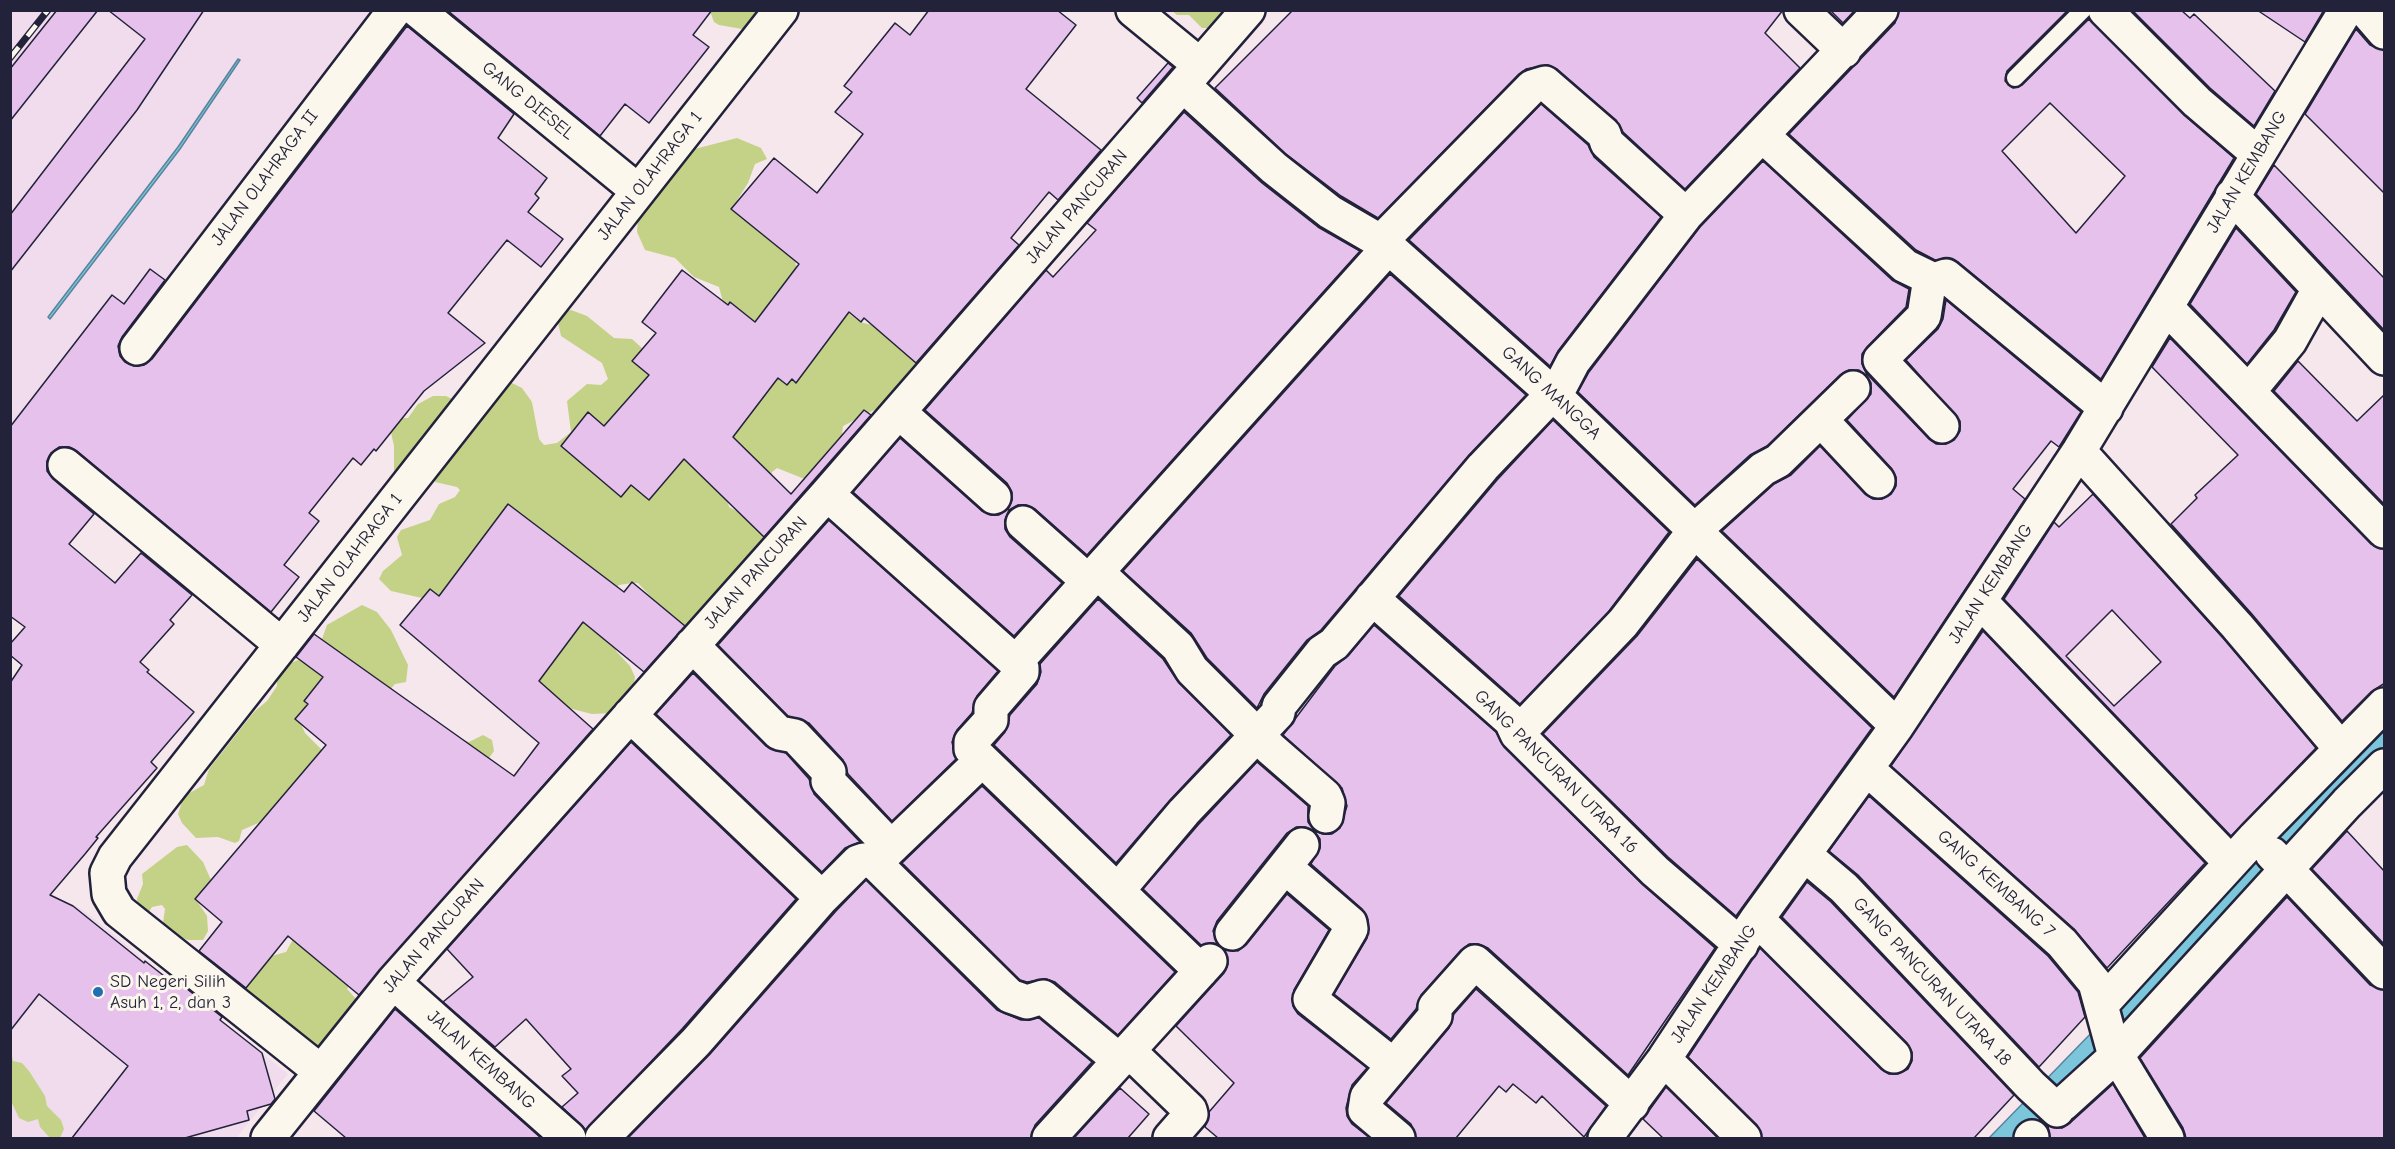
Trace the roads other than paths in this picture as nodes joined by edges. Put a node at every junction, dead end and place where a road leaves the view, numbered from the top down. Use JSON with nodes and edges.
{"nodes":[{"id":1,"x":395,"y":10,"type":"edge"},
{"id":2,"x":417,"y":10,"type":"edge"},
{"id":3,"x":781,"y":10,"type":"edge"},
{"id":4,"x":1133,"y":10,"type":"edge"},
{"id":5,"x":1248,"y":10,"type":"edge"},
{"id":6,"x":1801,"y":10,"type":"edge"},
{"id":7,"x":1881,"y":10,"type":"edge"},
{"id":8,"x":2083,"y":10,"type":"edge"},
{"id":9,"x":2105,"y":10,"type":"edge"},
{"id":10,"x":2346,"y":10,"type":"edge"},
{"id":11,"x":2365,"y":10,"type":"edge"},
{"id":12,"x":2385,"y":32,"type":"edge"},
{"id":13,"x":1844,"y":51,"type":"junction"},
{"id":14,"x":1191,"y":75,"type":"junction"},
{"id":15,"x":2014,"y":78,"type":"dead end"},
{"id":16,"x":1762,"y":136,"type":"junction"},
{"id":17,"x":2258,"y":154,"type":"junction"},
{"id":18,"x":638,"y":191,"type":"junction"},
{"id":19,"x":2232,"y":196,"type":"junction"},
{"id":20,"x":1686,"y":215,"type":"junction"},
{"id":21,"x":1385,"y":244,"type":"junction"},
{"id":22,"x":1930,"y":278,"type":"junction"},
{"id":23,"x":2319,"y":289,"type":"junction"},
{"id":24,"x":2166,"y":307,"type":"junction"},
{"id":25,"x":137,"y":348,"type":"dead end"},
{"id":26,"x":2385,"y":358,"type":"edge"},
{"id":27,"x":1853,"y":388,"type":"dead end"},
{"id":28,"x":2249,"y":391,"type":"junction"},
{"id":29,"x":1553,"y":394,"type":"junction"},
{"id":30,"x":2106,"y":408,"type":"junction"},
{"id":31,"x":899,"y":412,"type":"junction"},
{"id":32,"x":1822,"y":421,"type":"junction"},
{"id":33,"x":1942,"y":426,"type":"dead end"},
{"id":34,"x":2079,"y":451,"type":"junction"},
{"id":35,"x":65,"y":465,"type":"dead end"},
{"id":36,"x":1878,"y":481,"type":"dead end"},
{"id":37,"x":827,"y":494,"type":"junction"},
{"id":38,"x":994,"y":497,"type":"dead end"},
{"id":39,"x":1023,"y":523,"type":"dead end"},
{"id":40,"x":1695,"y":530,"type":"junction"},
{"id":41,"x":2385,"y":531,"type":"edge"},
{"id":42,"x":1093,"y":576,"type":"junction"},
{"id":43,"x":1372,"y":598,"type":"junction"},
{"id":44,"x":1980,"y":601,"type":"junction"},
{"id":45,"x":282,"y":645,"type":"junction"},
{"id":46,"x":692,"y":645,"type":"junction"},
{"id":47,"x":1016,"y":662,"type":"junction"},
{"id":48,"x":2383,"y":709,"type":"edge"},
{"id":49,"x":630,"y":715,"type":"junction"},
{"id":50,"x":1897,"y":726,"type":"junction"},
{"id":51,"x":1258,"y":734,"type":"junction"},
{"id":52,"x":1517,"y":734,"type":"junction"},
{"id":53,"x":2341,"y":749,"type":"junction"},
{"id":54,"x":981,"y":761,"type":"junction"},
{"id":55,"x":2385,"y":766,"type":"edge"},
{"id":56,"x":1867,"y":769,"type":"junction"},
{"id":57,"x":1326,"y":816,"type":"dead end"},
{"id":58,"x":2257,"y":839,"type":"junction"},
{"id":59,"x":883,"y":855,"type":"junction"},
{"id":60,"x":1805,"y":855,"type":"junction"},
{"id":61,"x":2231,"y":863,"type":"junction"},
{"id":62,"x":2285,"y":867,"type":"junction"},
{"id":63,"x":1119,"y":889,"type":"junction"},
{"id":64,"x":822,"y":898,"type":"junction"},
{"id":65,"x":1749,"y":932,"type":"junction"},
{"id":66,"x":1232,"y":933,"type":"dead end"},
{"id":67,"x":2385,"y":972,"type":"edge"},
{"id":68,"x":393,"y":982,"type":"junction"},
{"id":69,"x":2104,"y":1009,"type":"junction"},
{"id":70,"x":2115,"y":1052,"type":"junction"},
{"id":71,"x":1124,"y":1056,"type":"junction"},
{"id":72,"x":1894,"y":1056,"type":"dead end"},
{"id":73,"x":1664,"y":1059,"type":"junction"},
{"id":74,"x":1393,"y":1065,"type":"junction"},
{"id":75,"x":320,"y":1071,"type":"junction"},
{"id":76,"x":1632,"y":1104,"type":"junction"},
{"id":77,"x":268,"y":1138,"type":"edge"},
{"id":78,"x":569,"y":1138,"type":"edge"},
{"id":79,"x":602,"y":1138,"type":"edge"},
{"id":80,"x":1049,"y":1138,"type":"edge"},
{"id":81,"x":1170,"y":1138,"type":"edge"},
{"id":82,"x":1398,"y":1138,"type":"edge"},
{"id":83,"x":1605,"y":1138,"type":"edge"},
{"id":84,"x":1744,"y":1138,"type":"edge"},
{"id":85,"x":2167,"y":1138,"type":"edge"}],
"edges":[{"from":1,"to":25,"type":"street","name":"JALAN OLAHRAGA II"},
{"from":2,"to":18,"type":"street","name":"GANG DIESEL"},
{"from":3,"to":18,"type":"street","name":"JALAN OLAHRAGA 1"},
{"from":4,"to":14,"type":"street","name":"GANG MANGGA"},
{"from":5,"to":14,"type":"street","name":"JALAN PANCURAN"},
{"from":6,"to":13,"type":"street"},
{"from":7,"to":13,"type":"street"},
{"from":8,"to":15,"type":"lane"},
{"from":9,"to":17,"type":"street"},
{"from":10,"to":17,"type":"street","name":"JALAN KEMBANG"},
{"from":11,"to":12,"type":"street"},
{"from":13,"to":16,"type":"street"},
{"from":14,"to":21,"type":"street","name":"GANG MANGGA"},
{"from":14,"to":31,"type":"street","name":"JALAN PANCURAN"},
{"from":16,"to":20,"type":"street"},
{"from":16,"to":22,"type":"street"},
{"from":17,"to":19,"type":"street","name":"JALAN KEMBANG"},
{"from":18,"to":45,"type":"street","name":"JALAN OLAHRAGA 1"},
{"from":19,"to":23,"type":"street"},
{"from":19,"to":24,"type":"street","name":"JALAN KEMBANG"},
{"from":20,"to":21,"type":"street"},
{"from":20,"to":29,"type":"street"},
{"from":21,"to":29,"type":"street","name":"GANG MANGGA"},
{"from":21,"to":42,"type":"street"},
{"from":22,"to":30,"type":"street"},
{"from":22,"to":33,"type":"street"},
{"from":23,"to":26,"type":"street"},
{"from":23,"to":28,"type":"street"},
{"from":24,"to":28,"type":"street"},
{"from":24,"to":30,"type":"street","name":"JALAN KEMBANG"},
{"from":27,"to":32,"type":"street"},
{"from":28,"to":41,"type":"street"},
{"from":29,"to":40,"type":"street","name":"GANG MANGGA"},
{"from":29,"to":43,"type":"street"},
{"from":30,"to":34,"type":"street","name":"JALAN KEMBANG"},
{"from":31,"to":37,"type":"street","name":"JALAN PANCURAN"},
{"from":31,"to":38,"type":"street"},
{"from":32,"to":36,"type":"street"},
{"from":32,"to":40,"type":"street"},
{"from":34,"to":44,"type":"street","name":"JALAN KEMBANG"},
{"from":34,"to":53,"type":"street"},
{"from":35,"to":45,"type":"street"},
{"from":37,"to":46,"type":"street","name":"JALAN PANCURAN"},
{"from":37,"to":47,"type":"street"},
{"from":39,"to":42,"type":"street"},
{"from":40,"to":50,"type":"street","name":"GANG MANGGA"},
{"from":40,"to":52,"type":"street"},
{"from":42,"to":47,"type":"street"},
{"from":42,"to":51,"type":"street"},
{"from":43,"to":51,"type":"street"},
{"from":43,"to":52,"type":"street","name":"GANG PANCURAN UTARA 16"},
{"from":44,"to":50,"type":"street","name":"JALAN KEMBANG"},
{"from":44,"to":61,"type":"street"},
{"from":45,"to":75,"type":"street","name":"JALAN OLAHRAGA 1"},
{"from":46,"to":49,"type":"street","name":"JALAN PANCURAN"},
{"from":46,"to":59,"type":"street"},
{"from":47,"to":54,"type":"street"},
{"from":48,"to":53,"type":"street"},
{"from":49,"to":64,"type":"street"},
{"from":49,"to":68,"type":"street","name":"JALAN PANCURAN"},
{"from":50,"to":56,"type":"street","name":"JALAN KEMBANG"},
{"from":51,"to":57,"type":"street"},
{"from":51,"to":63,"type":"street"},
{"from":52,"to":65,"type":"street","name":"GANG PANCURAN UTARA 16"},
{"from":53,"to":58,"type":"street"},
{"from":54,"to":59,"type":"street"},
{"from":54,"to":63,"type":"street"},
{"from":55,"to":62,"type":"street"},
{"from":56,"to":60,"type":"street","name":"JALAN KEMBANG"},
{"from":56,"to":69,"type":"street","name":"GANG KEMBANG 7"},
{"from":58,"to":61,"type":"street"},
{"from":58,"to":62,"type":"street"},
{"from":59,"to":64,"type":"street"},
{"from":59,"to":71,"type":"street"},
{"from":60,"to":65,"type":"street","name":"JALAN KEMBANG"},
{"from":60,"to":70,"type":"street","name":"GANG PANCURAN UTARA 18"},
{"from":61,"to":69,"type":"street"},
{"from":62,"to":67,"type":"street"},
{"from":62,"to":70,"type":"street"},
{"from":63,"to":71,"type":"street"},
{"from":64,"to":79,"type":"street"},
{"from":65,"to":72,"type":"street","name":"GANG PANCURAN UTARA 16"},
{"from":65,"to":73,"type":"street","name":"JALAN KEMBANG"},
{"from":66,"to":74,"type":"street"},
{"from":68,"to":75,"type":"street","name":"JALAN PANCURAN"},
{"from":68,"to":78,"type":"street","name":"JALAN KEMBANG"},
{"from":69,"to":70,"type":"street","name":"GANG KEMBANG 7"},
{"from":70,"to":85,"type":"street","name":"GANG KEMBANG 7"},
{"from":71,"to":80,"type":"street"},
{"from":71,"to":81,"type":"street"},
{"from":73,"to":76,"type":"street","name":"JALAN KEMBANG"},
{"from":73,"to":84,"type":"street"},
{"from":74,"to":76,"type":"street"},
{"from":74,"to":82,"type":"street"},
{"from":75,"to":77,"type":"street","name":"JALAN PANCURAN"},
{"from":76,"to":83,"type":"street","name":"JALAN KEMBANG"}]}
